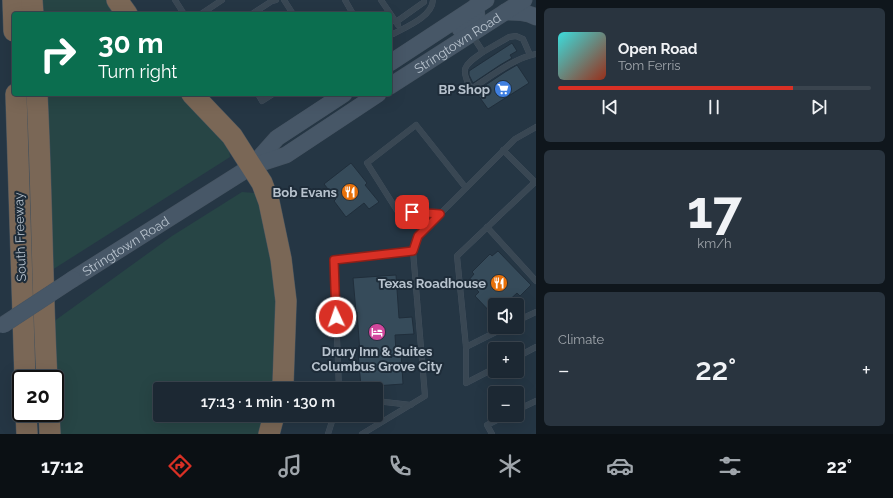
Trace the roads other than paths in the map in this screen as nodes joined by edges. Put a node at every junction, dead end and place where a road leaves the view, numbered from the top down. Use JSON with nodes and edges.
{"nodes":[{"id":1,"x":13,"y":0,"type":"edge"},
{"id":2,"x":32,"y":0,"type":"edge"},
{"id":3,"x":117,"y":0,"type":"edge"},
{"id":4,"x":175,"y":0,"type":"edge"},
{"id":5,"x":222,"y":0,"type":"edge"},
{"id":6,"x":273,"y":0,"type":"edge"},
{"id":7,"x":284,"y":0,"type":"edge"},
{"id":8,"x":345,"y":0,"type":"edge"},
{"id":9,"x":381,"y":0,"type":"edge"},
{"id":10,"x":424,"y":0,"type":"edge"},
{"id":11,"x":433,"y":0,"type":"edge"},
{"id":12,"x":524,"y":0,"type":"edge"},
{"id":13,"x":481,"y":3,"type":"edge"},
{"id":14,"x":13,"y":12,"type":"edge"},
{"id":15,"x":33,"y":12,"type":"edge"},
{"id":16,"x":126,"y":12,"type":"edge"},
{"id":17,"x":183,"y":12,"type":"edge"},
{"id":18,"x":204,"y":12,"type":"edge"},
{"id":19,"x":255,"y":12,"type":"edge"},
{"id":20,"x":292,"y":12,"type":"edge"},
{"id":21,"x":352,"y":12,"type":"edge"},
{"id":22,"x":389,"y":12,"type":"edge"},
{"id":23,"x":505,"y":12,"type":"junction"},
{"id":24,"x":392,"y":16,"type":"edge"},
{"id":25,"x":536,"y":17,"type":"edge"},
{"id":26,"x":396,"y":22,"type":"junction"},
{"id":27,"x":401,"y":30,"type":"junction"},
{"id":28,"x":471,"y":33,"type":"junction"},
{"id":29,"x":392,"y":34,"type":"edge"},
{"id":30,"x":484,"y":52,"type":"junction"},
{"id":31,"x":533,"y":55,"type":"edge"},
{"id":32,"x":392,"y":62,"type":"edge"},
{"id":33,"x":392,"y":74,"type":"edge"},
{"id":34,"x":392,"y":85,"type":"edge"},
{"id":35,"x":16,"y":96,"type":"edge"},
{"id":36,"x":37,"y":96,"type":"edge"},
{"id":37,"x":194,"y":96,"type":"edge"},
{"id":38,"x":259,"y":96,"type":"edge"},
{"id":39,"x":270,"y":96,"type":"edge"},
{"id":40,"x":341,"y":96,"type":"edge"},
{"id":41,"x":373,"y":96,"type":"edge"},
{"id":42,"x":363,"y":100,"type":"edge"},
{"id":43,"x":536,"y":127,"type":"edge"},
{"id":44,"x":503,"y":150,"type":"junction"},
{"id":45,"x":252,"y":166,"type":"junction"},
{"id":46,"x":536,"y":182,"type":"edge"},
{"id":47,"x":466,"y":188,"type":"junction"},
{"id":48,"x":440,"y":214,"type":"junction"},
{"id":49,"x":487,"y":227,"type":"junction"},
{"id":50,"x":413,"y":251,"type":"junction"},
{"id":51,"x":536,"y":281,"type":"edge"},
{"id":52,"x":536,"y":312,"type":"edge"},
{"id":53,"x":524,"y":318,"type":"edge"},
{"id":54,"x":0,"y":327,"type":"edge"},
{"id":55,"x":492,"y":334,"type":"edge"},
{"id":56,"x":466,"y":347,"type":"junction"},
{"id":57,"x":536,"y":347,"type":"edge"},
{"id":58,"x":524,"y":353,"type":"edge"},
{"id":59,"x":25,"y":370,"type":"edge"},
{"id":60,"x":47,"y":370,"type":"edge"},
{"id":61,"x":488,"y":372,"type":"edge"},
{"id":62,"x":283,"y":382,"type":"edge"},
{"id":63,"x":339,"y":382,"type":"edge"},
{"id":64,"x":536,"y":401,"type":"edge"},
{"id":65,"x":383,"y":402,"type":"edge"},
{"id":66,"x":411,"y":405,"type":"junction"},
{"id":67,"x":524,"y":407,"type":"edge"},
{"id":68,"x":26,"y":422,"type":"edge"},
{"id":69,"x":49,"y":422,"type":"edge"},
{"id":70,"x":272,"y":422,"type":"edge"},
{"id":71,"x":332,"y":422,"type":"edge"},
{"id":72,"x":493,"y":422,"type":"edge"},
{"id":73,"x":27,"y":434,"type":"edge"},
{"id":74,"x":50,"y":434,"type":"edge"},
{"id":75,"x":269,"y":434,"type":"edge"},
{"id":76,"x":328,"y":434,"type":"edge"},
{"id":77,"x":362,"y":434,"type":"edge"},
{"id":78,"x":492,"y":434,"type":"edge"}],
"edges":[{"from":1,"to":14,"type":"highway"},
{"from":2,"to":15,"type":"highway"},
{"from":3,"to":16,"type":"highway"},
{"from":4,"to":17,"type":"lane"},
{"from":5,"to":18,"type":"lane"},
{"from":6,"to":19,"type":"lane"},
{"from":7,"to":20,"type":"lane"},
{"from":8,"to":21,"type":"lane"},
{"from":9,"to":22,"type":"lane"},
{"from":10,"to":26,"type":"lane"},
{"from":11,"to":27,"type":"lane"},
{"from":12,"to":23,"type":"main road","name":"Stringtown Road"},
{"from":13,"to":32,"type":"main road","name":"Stringtown Road"},
{"from":13,"to":33,"type":"main road"},
{"from":23,"to":25,"type":"main road"},
{"from":23,"to":28,"type":"main road","name":"Stringtown Road"},
{"from":24,"to":26,"type":"lane"},
{"from":26,"to":27,"type":"lane"},
{"from":27,"to":29,"type":"lane"},
{"from":28,"to":30,"type":"lane"},
{"from":28,"to":34,"type":"main road","name":"Stringtown Road"},
{"from":30,"to":31,"type":"lane"},
{"from":30,"to":31,"type":"lane"},
{"from":35,"to":59,"type":"highway","name":"South Freeway"},
{"from":36,"to":60,"type":"highway"},
{"from":37,"to":45,"type":"highway"},
{"from":38,"to":39,"type":"lane"},
{"from":40,"to":45,"type":"main road","name":"Stringtown Road"},
{"from":41,"to":42,"type":"main road","name":"Stringtown Road"},
{"from":42,"to":45,"type":"main road","name":"Stringtown Road"},
{"from":43,"to":44,"type":"lane"},
{"from":44,"to":46,"type":"lane"},
{"from":44,"to":47,"type":"lane"},
{"from":45,"to":54,"type":"main road","name":"Stringtown Road","bridge":true},
{"from":45,"to":62,"type":"highway"},
{"from":46,"to":49,"type":"lane"},
{"from":47,"to":48,"type":"lane"},
{"from":47,"to":48,"type":"lane"},
{"from":48,"to":50,"type":"lane"},
{"from":49,"to":51,"type":"lane"},
{"from":49,"to":56,"type":"lane"},
{"from":50,"to":63,"type":"lane"},
{"from":50,"to":66,"type":"lane"},
{"from":52,"to":53,"type":"lane"},
{"from":55,"to":56,"type":"lane"},
{"from":56,"to":61,"type":"lane"},
{"from":57,"to":58,"type":"lane"},
{"from":64,"to":67,"type":"lane"},
{"from":65,"to":66,"type":"lane"},
{"from":66,"to":77,"type":"lane"},
{"from":68,"to":73,"type":"highway"},
{"from":69,"to":74,"type":"highway"},
{"from":70,"to":75,"type":"highway"},
{"from":71,"to":76,"type":"lane"},
{"from":72,"to":78,"type":"lane"}]}
